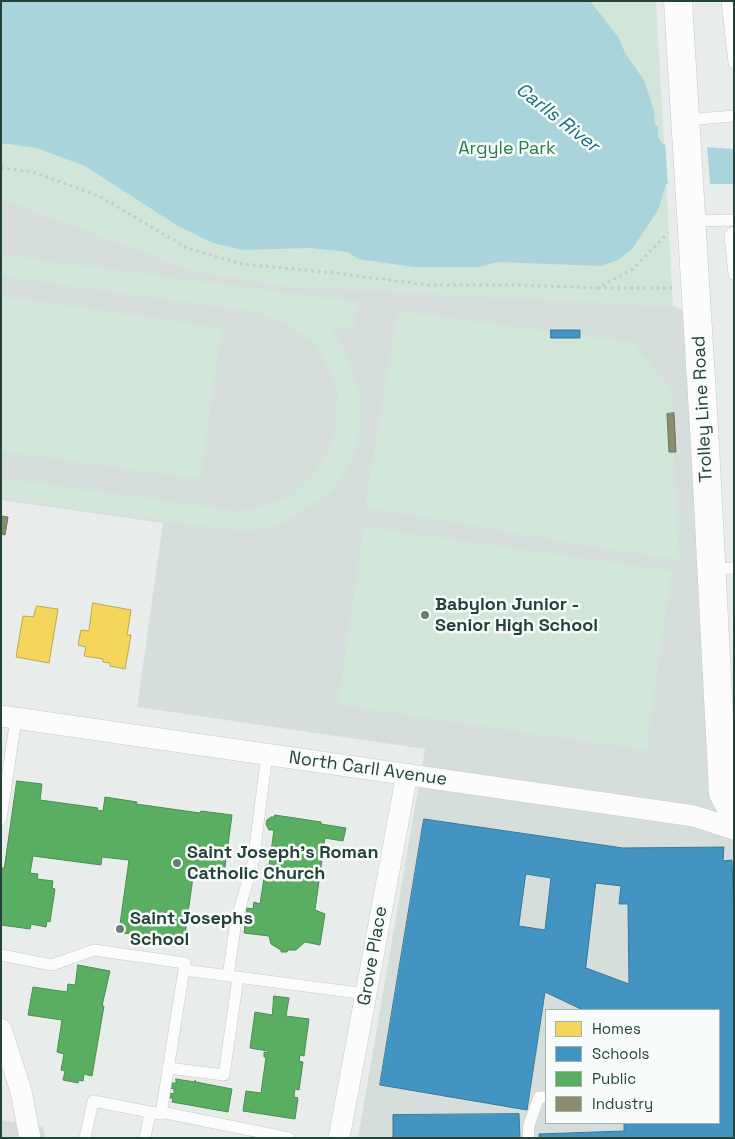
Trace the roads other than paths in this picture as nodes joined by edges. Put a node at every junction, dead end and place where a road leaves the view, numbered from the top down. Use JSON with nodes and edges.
{"nodes":[{"id":1,"x":678,"y":1,"type":"edge"},
{"id":2,"x":727,"y":1,"type":"edge"},
{"id":3,"x":734,"y":63,"type":"edge"},
{"id":4,"x":734,"y":116,"type":"edge"},
{"id":5,"x":686,"y":130,"type":"junction"},
{"id":6,"x":734,"y":220,"type":"edge"},
{"id":7,"x":681,"y":226,"type":"junction"},
{"id":8,"x":734,"y":232,"type":"edge"},
{"id":9,"x":734,"y":274,"type":"edge"},
{"id":10,"x":723,"y":568,"type":"edge"},
{"id":11,"x":8,"y":717,"type":"edge"},
{"id":12,"x":267,"y":754,"type":"junction"},
{"id":13,"x":407,"y":774,"type":"junction"},
{"id":14,"x":734,"y":814,"type":"edge"},
{"id":15,"x":1,"y":819,"type":"edge"},
{"id":16,"x":734,"y":829,"type":"edge"},
{"id":17,"x":1,"y":955,"type":"edge"},
{"id":18,"x":184,"y":970,"type":"junction"},
{"id":19,"x":233,"y":977,"type":"junction"},
{"id":20,"x":366,"y":994,"type":"junction"},
{"id":21,"x":1,"y":1028,"type":"edge"},
{"id":22,"x":168,"y":1068,"type":"junction"},
{"id":23,"x":545,"y":1097,"type":"edge"},
{"id":24,"x":156,"y":1112,"type":"junction"},
{"id":25,"x":30,"y":1138,"type":"edge"},
{"id":26,"x":85,"y":1138,"type":"edge"},
{"id":27,"x":145,"y":1138,"type":"edge"},
{"id":28,"x":289,"y":1138,"type":"edge"},
{"id":29,"x":340,"y":1138,"type":"edge"},
{"id":30,"x":528,"y":1138,"type":"edge"}],
"edges":[{"from":1,"to":5,"type":"main road","name":"Trolley Line Road"},
{"from":2,"to":3,"type":"lane"},
{"from":4,"to":5,"type":"lane"},
{"from":5,"to":7,"type":"main road","name":"Trolley Line Road"},
{"from":6,"to":7,"type":"lane"},
{"from":7,"to":10,"type":"main road","name":"Trolley Line Road"},
{"from":8,"to":9,"type":"lane"},
{"from":10,"to":14,"type":"main road","name":"Trolley Line Road"},
{"from":11,"to":12,"type":"street","name":"North Carll Avenue"},
{"from":11,"to":15,"type":"lane"},
{"from":12,"to":13,"type":"street","name":"North Carll Avenue"},
{"from":12,"to":19,"type":"lane"},
{"from":13,"to":16,"type":"street","name":"North Carll Avenue"},
{"from":13,"to":20,"type":"street","name":"Grove Place"},
{"from":17,"to":18,"type":"lane"},
{"from":18,"to":19,"type":"lane"},
{"from":18,"to":22,"type":"lane"},
{"from":19,"to":20,"type":"lane"},
{"from":19,"to":22,"type":"lane"},
{"from":20,"to":29,"type":"street","name":"Grove Place"},
{"from":21,"to":25,"type":"street"},
{"from":22,"to":24,"type":"lane"},
{"from":23,"to":30,"type":"lane"},
{"from":24,"to":26,"type":"lane"},
{"from":24,"to":27,"type":"lane"},
{"from":24,"to":28,"type":"lane"}]}
